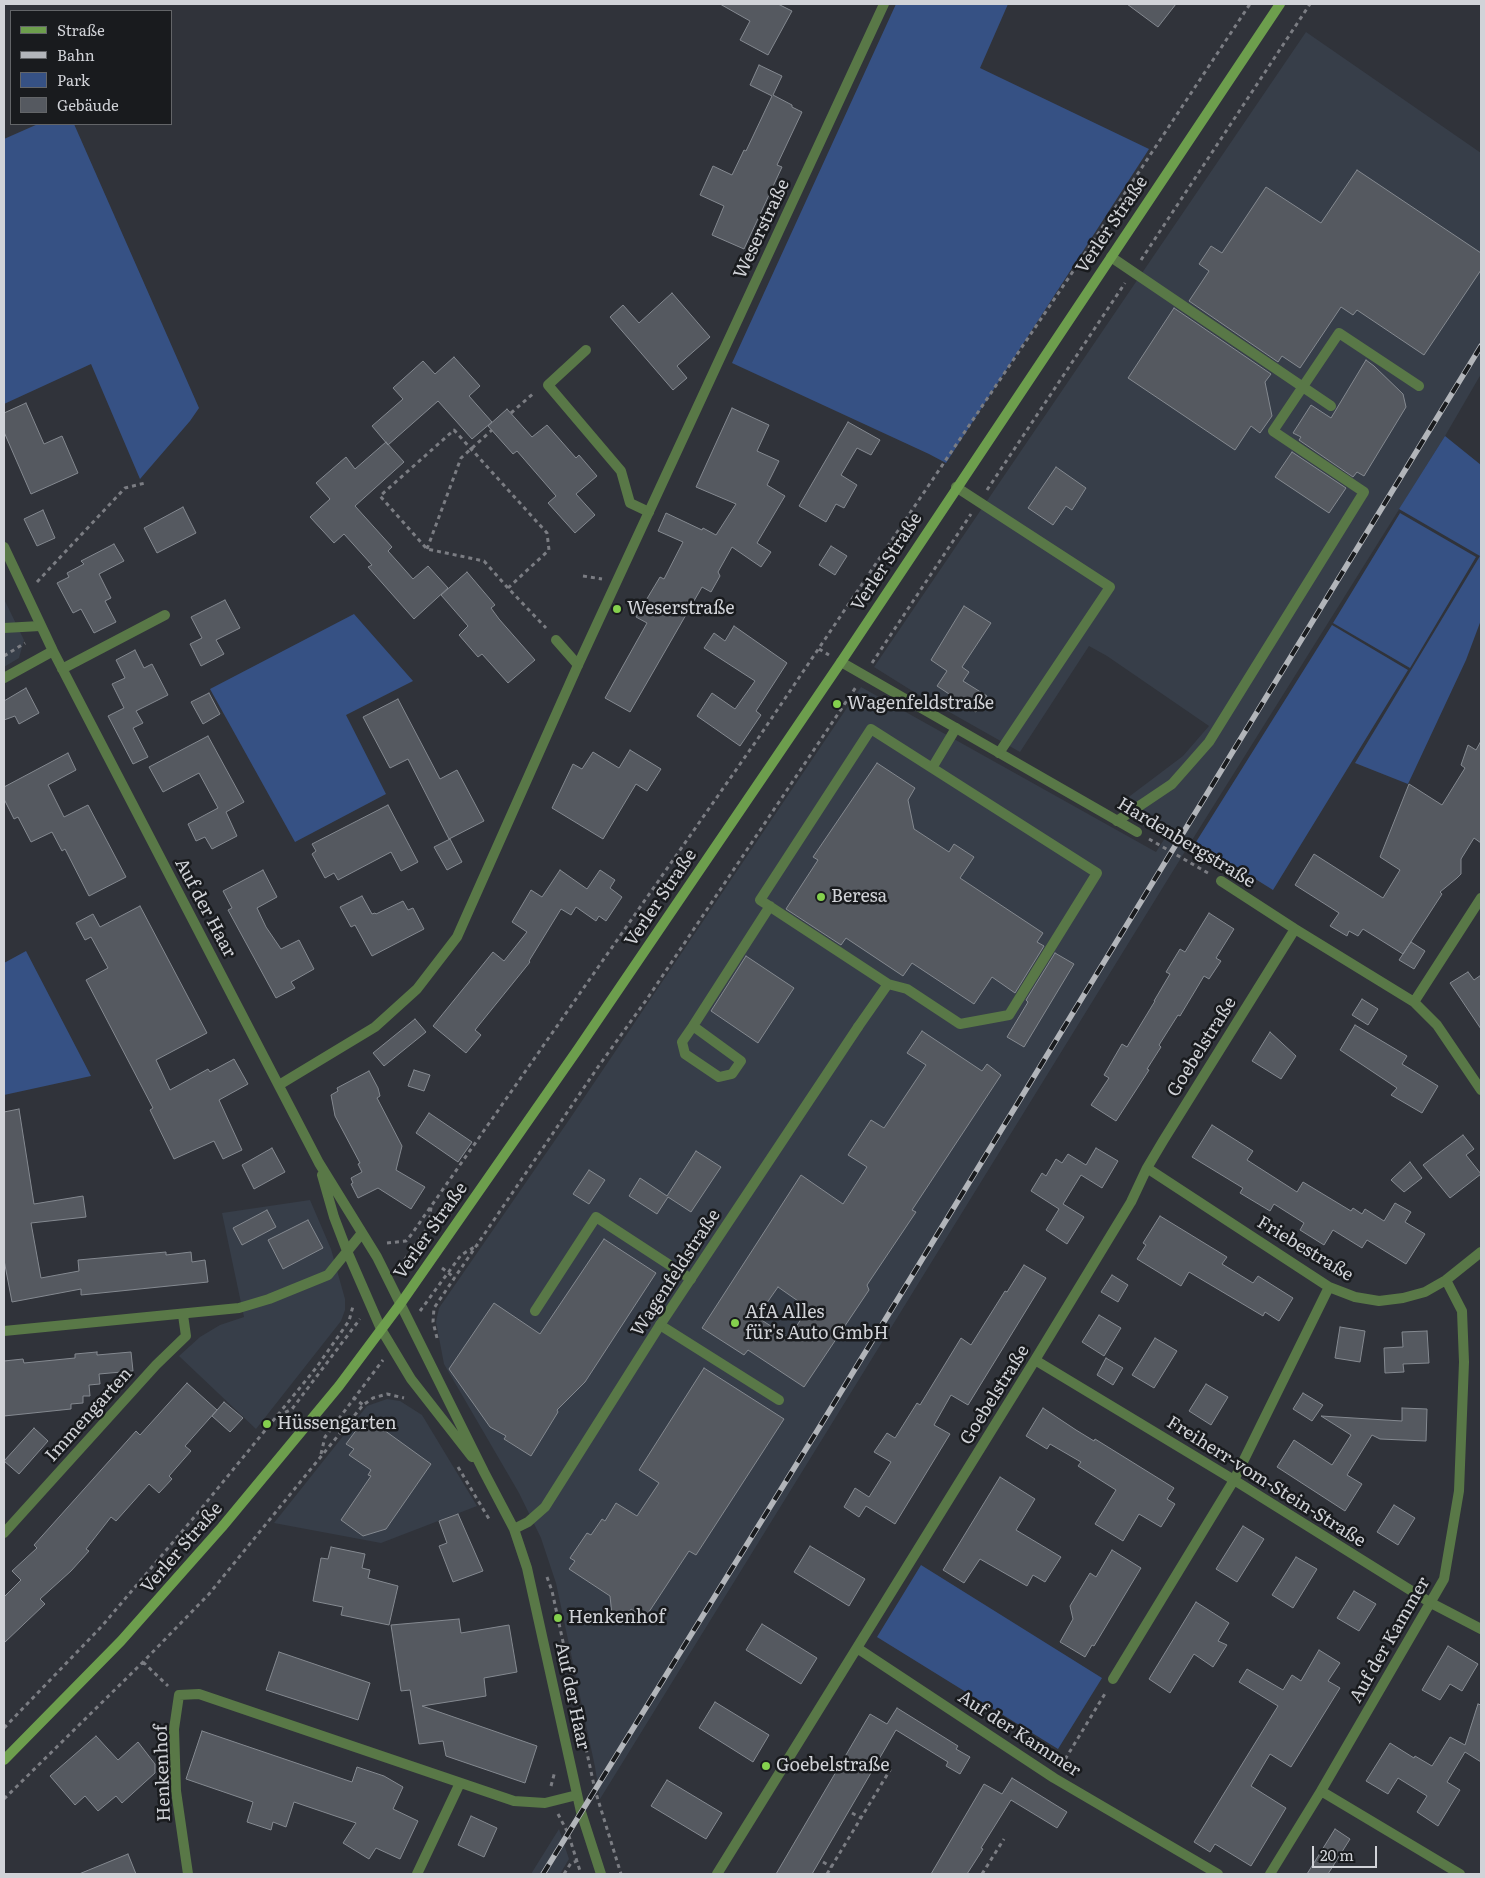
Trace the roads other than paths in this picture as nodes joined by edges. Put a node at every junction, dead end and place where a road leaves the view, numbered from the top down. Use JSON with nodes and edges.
{"nodes":[{"id":1,"x":884,"y":4,"type":"edge"},
{"id":2,"x":1280,"y":4,"type":"edge"},
{"id":3,"x":1111,"y":257,"type":"junction"},
{"id":4,"x":586,"y":350,"type":"dead end"},
{"id":5,"x":1419,"y":386,"type":"dead end"},
{"id":6,"x":1303,"y":387,"type":"junction"},
{"id":7,"x":1331,"y":406,"type":"dead end"},
{"id":8,"x":956,"y":487,"type":"junction"},
{"id":9,"x":649,"y":512,"type":"junction"},
{"id":10,"x":4,"y":547,"type":"edge"},
{"id":11,"x":165,"y":615,"type":"dead end"},
{"id":12,"x":40,"y":626,"type":"junction"},
{"id":13,"x":4,"y":628,"type":"edge"},
{"id":14,"x":556,"y":640,"type":"road end"},
{"id":15,"x":52,"y":651,"type":"junction"},
{"id":16,"x":841,"y":662,"type":"junction"},
{"id":17,"x":578,"y":665,"type":"junction"},
{"id":18,"x":62,"y":669,"type":"junction"},
{"id":19,"x":4,"y":678,"type":"edge"},
{"id":20,"x":956,"y":728,"type":"junction"},
{"id":21,"x":999,"y":753,"type":"junction"},
{"id":22,"x":932,"y":768,"type":"junction"},
{"id":23,"x":1117,"y":821,"type":"junction"},
{"id":24,"x":1137,"y":832,"type":"road end"},
{"id":25,"x":1221,"y":881,"type":"road end"},
{"id":26,"x":1481,"y":898,"type":"edge"},
{"id":27,"x":770,"y":906,"type":"junction"},
{"id":28,"x":1295,"y":929,"type":"junction"},
{"id":29,"x":888,"y":984,"type":"junction"},
{"id":30,"x":1414,"y":1002,"type":"junction"},
{"id":31,"x":693,"y":1026,"type":"junction"},
{"id":32,"x":279,"y":1085,"type":"junction"},
{"id":33,"x":1481,"y":1090,"type":"edge"},
{"id":34,"x":319,"y":1163,"type":"junction"},
{"id":35,"x":1147,"y":1168,"type":"junction"},
{"id":36,"x":362,"y":1233,"type":"junction"},
{"id":37,"x":347,"y":1251,"type":"junction"},
{"id":38,"x":1481,"y":1252,"type":"edge"},
{"id":39,"x":690,"y":1279,"type":"junction"},
{"id":40,"x":1446,"y":1280,"type":"junction"},
{"id":41,"x":1329,"y":1287,"type":"junction"},
{"id":42,"x":401,"y":1303,"type":"junction"},
{"id":43,"x":535,"y":1311,"type":"dead end"},
{"id":44,"x":183,"y":1315,"type":"junction"},
{"id":45,"x":660,"y":1325,"type":"junction"},
{"id":46,"x":382,"y":1329,"type":"junction"},
{"id":47,"x":4,"y":1331,"type":"edge"},
{"id":48,"x":1035,"y":1360,"type":"junction"},
{"id":49,"x":778,"y":1400,"type":"dead end"},
{"id":50,"x":484,"y":1472,"type":"junction"},
{"id":51,"x":1234,"y":1480,"type":"junction"},
{"id":52,"x":514,"y":1529,"type":"junction"},
{"id":53,"x":4,"y":1533,"type":"edge"},
{"id":54,"x":1431,"y":1603,"type":"junction"},
{"id":55,"x":1481,"y":1629,"type":"edge"},
{"id":56,"x":857,"y":1648,"type":"junction"},
{"id":57,"x":1113,"y":1679,"type":"road end"},
{"id":58,"x":4,"y":1760,"type":"edge"},
{"id":59,"x":460,"y":1783,"type":"junction"},
{"id":60,"x":1321,"y":1791,"type":"junction"},
{"id":61,"x":577,"y":1794,"type":"junction"},
{"id":62,"x":1443,"y":1870,"type":"edge"},
{"id":63,"x":188,"y":1874,"type":"edge"},
{"id":64,"x":417,"y":1874,"type":"edge"},
{"id":65,"x":601,"y":1874,"type":"edge"},
{"id":66,"x":717,"y":1874,"type":"edge"},
{"id":67,"x":1218,"y":1874,"type":"edge"},
{"id":68,"x":1270,"y":1874,"type":"edge"},
{"id":69,"x":1460,"y":1874,"type":"edge"}],
"edges":[{"from":1,"to":9,"type":"street","name":"Weserstraße"},
{"from":2,"to":3,"type":"main road","name":"Verler Straße"},
{"from":3,"to":6,"type":"street"},
{"from":3,"to":8,"type":"main road","name":"Verler Straße"},
{"from":4,"to":9,"type":"street"},
{"from":5,"to":6,"type":"street"},
{"from":6,"to":7,"type":"street"},
{"from":6,"to":23,"type":"street"},
{"from":8,"to":16,"type":"main road","name":"Verler Straße"},
{"from":8,"to":21,"type":"street"},
{"from":9,"to":17,"type":"street","name":"Weserstraße"},
{"from":10,"to":12,"type":"street","name":"Auf der Haar"},
{"from":11,"to":18,"type":"street"},
{"from":12,"to":13,"type":"street"},
{"from":12,"to":15,"type":"street","name":"Auf der Haar"},
{"from":14,"to":17,"type":"street"},
{"from":15,"to":18,"type":"street","name":"Auf der Haar"},
{"from":15,"to":19,"type":"street"},
{"from":16,"to":20,"type":"street","name":"Hardenbergstraße"},
{"from":16,"to":42,"type":"main road","name":"Verler Straße"},
{"from":17,"to":32,"type":"street","name":"Weserstraße"},
{"from":18,"to":32,"type":"street","name":"Auf der Haar"},
{"from":20,"to":21,"type":"street","name":"Hardenbergstraße"},
{"from":20,"to":22,"type":"street"},
{"from":21,"to":23,"type":"street","name":"Hardenbergstraße"},
{"from":22,"to":27,"type":"street"},
{"from":22,"to":29,"type":"street"},
{"from":23,"to":24,"type":"street","name":"Hardenbergstraße"},
{"from":25,"to":28,"type":"street","name":"Hardenbergstraße"},
{"from":26,"to":30,"type":"street"},
{"from":27,"to":29,"type":"street"},
{"from":27,"to":31,"type":"street"},
{"from":28,"to":30,"type":"street","name":"Hardenbergstraße"},
{"from":28,"to":35,"type":"street","name":"Goebelstraße"},
{"from":29,"to":39,"type":"street","name":"Wagenfeldstraße"},
{"from":30,"to":33,"type":"street","name":"Hardenbergstraße"},
{"from":31,"to":31,"type":"street"},
{"from":32,"to":34,"type":"street","name":"Auf der Haar"},
{"from":34,"to":36,"type":"street","name":"Auf der Haar"},
{"from":34,"to":37,"type":"street","name":"Auf der Haar"},
{"from":35,"to":41,"type":"street","name":"Friebestraße"},
{"from":35,"to":48,"type":"street","name":"Goebelstraße"},
{"from":36,"to":37,"type":"street"},
{"from":36,"to":42,"type":"street","name":"Auf der Haar"},
{"from":37,"to":44,"type":"street"},
{"from":37,"to":46,"type":"street","name":"Auf der Haar"},
{"from":38,"to":40,"type":"street","name":"Friebestraße"},
{"from":39,"to":43,"type":"street"},
{"from":39,"to":45,"type":"street","name":"Wagenfeldstraße"},
{"from":40,"to":41,"type":"street","name":"Friebestraße"},
{"from":40,"to":54,"type":"street","name":"Auf der Kammer"},
{"from":41,"to":51,"type":"street"},
{"from":42,"to":46,"type":"main road","name":"Verler Straße"},
{"from":42,"to":50,"type":"street","name":"Auf der Haar"},
{"from":44,"to":47,"type":"street"},
{"from":44,"to":53,"type":"street","name":"Immengarten"},
{"from":45,"to":49,"type":"street"},
{"from":45,"to":52,"type":"street","name":"Wagenfeldstraße"},
{"from":46,"to":50,"type":"street","name":"Auf der Haar"},
{"from":46,"to":58,"type":"main road","name":"Verler Straße"},
{"from":48,"to":51,"type":"street","name":"Freiherr-vom-Stein-Straße"},
{"from":48,"to":56,"type":"street","name":"Goebelstraße"},
{"from":50,"to":52,"type":"street","name":"Auf der Haar"},
{"from":51,"to":54,"type":"street","name":"Freiherr-vom-Stein-Straße"},
{"from":51,"to":57,"type":"street"},
{"from":52,"to":61,"type":"street","name":"Auf der Haar"},
{"from":54,"to":55,"type":"street","name":"Freiherr-vom-Stein-Straße"},
{"from":54,"to":60,"type":"street","name":"Auf der Kammer"},
{"from":56,"to":66,"type":"street","name":"Goebelstraße"},
{"from":56,"to":67,"type":"street","name":"Auf der Kammer"},
{"from":59,"to":61,"type":"street"},
{"from":59,"to":63,"type":"street","name":"Henkenhof"},
{"from":59,"to":64,"type":"street"},
{"from":60,"to":62,"type":"street"},
{"from":60,"to":68,"type":"street","name":"Auf der Kammer"},
{"from":61,"to":65,"type":"street","name":"Auf der Haar"},
{"from":62,"to":69,"type":"street"}]}
